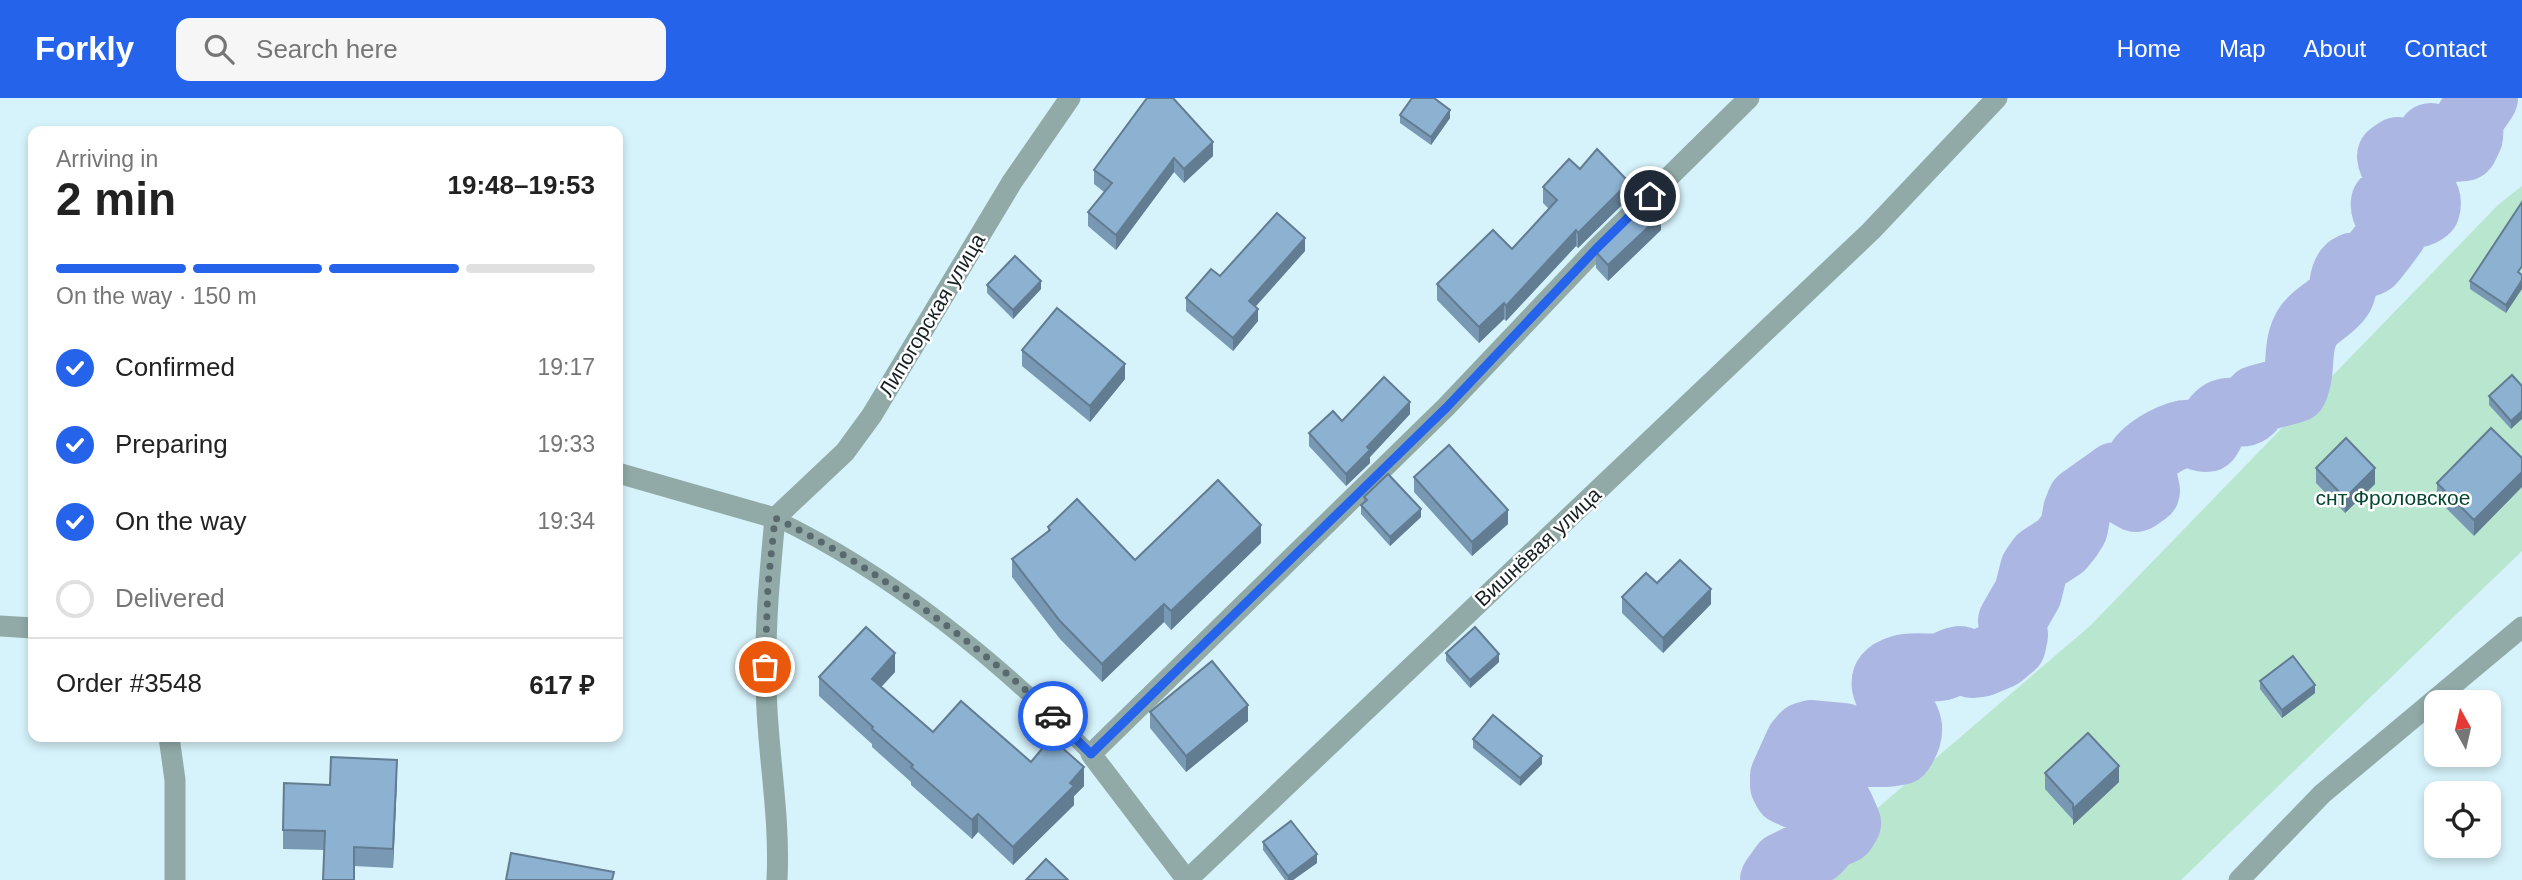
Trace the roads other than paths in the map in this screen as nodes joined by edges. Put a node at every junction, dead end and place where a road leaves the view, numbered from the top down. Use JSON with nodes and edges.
{"nodes":[{"id":1,"x":1070,"y":98,"type":"edge"},
{"id":2,"x":1749,"y":98,"type":"edge"},
{"id":3,"x":1997,"y":98,"type":"edge"},
{"id":4,"x":623,"y":474,"type":"edge"},
{"id":5,"x":775,"y":518,"type":"junction"},
{"id":6,"x":0,"y":626,"type":"edge"},
{"id":7,"x":28,"y":628,"type":"edge"},
{"id":8,"x":2522,"y":628,"type":"edge"},
{"id":9,"x":170,"y":742,"type":"edge"},
{"id":10,"x":1091,"y":754,"type":"junction"},
{"id":11,"x":175,"y":880,"type":"edge"},
{"id":12,"x":777,"y":880,"type":"edge"},
{"id":13,"x":2239,"y":880,"type":"edge"}],
"edges":[{"from":1,"to":5,"type":"street","name":"Липогорская улица"},
{"from":2,"to":10,"type":"street"},
{"from":3,"to":10,"type":"street","name":"Вишнёвая улица"},
{"from":4,"to":5,"type":"street"},
{"from":5,"to":10,"type":"lane"},
{"from":5,"to":12,"type":"street"},
{"from":6,"to":7,"type":"street"},
{"from":8,"to":13,"type":"street"},
{"from":9,"to":11,"type":"street"}]}
